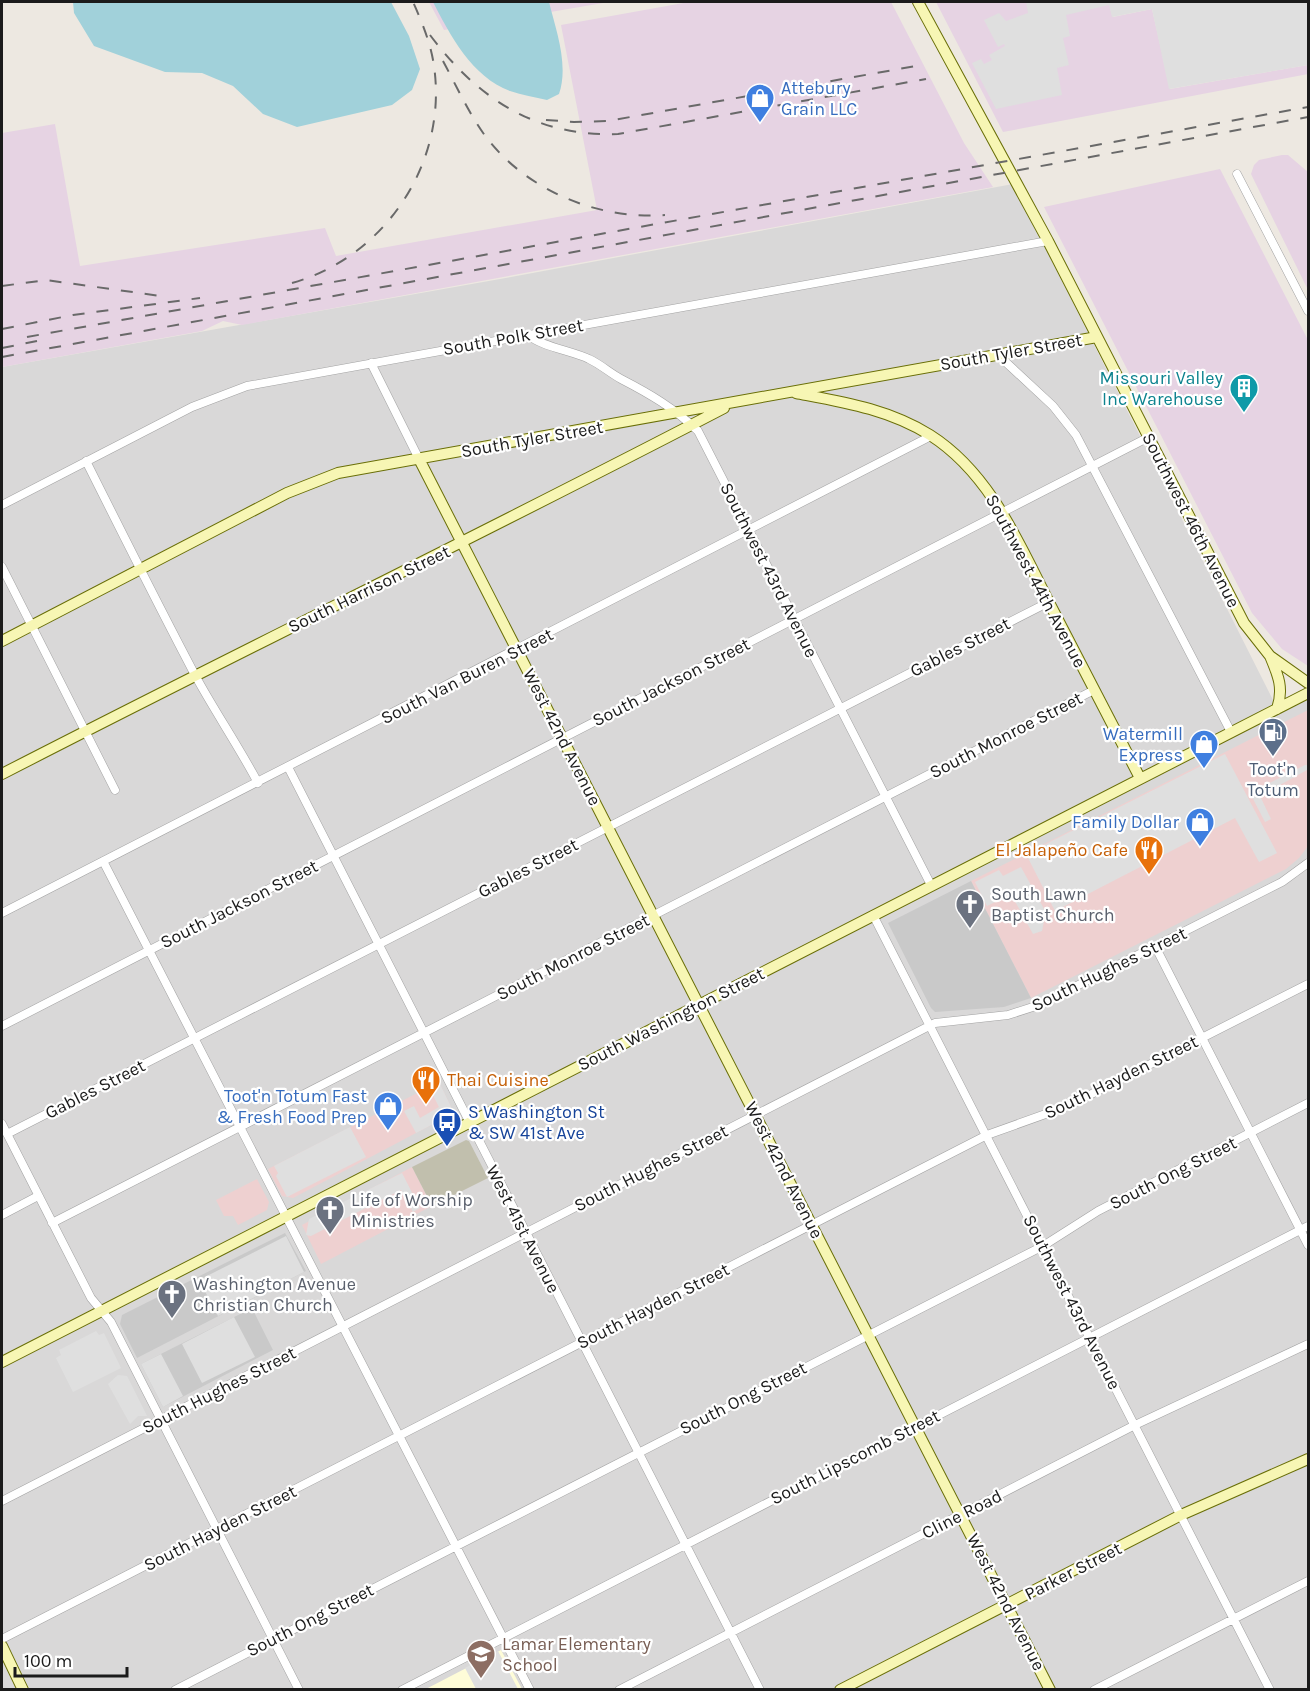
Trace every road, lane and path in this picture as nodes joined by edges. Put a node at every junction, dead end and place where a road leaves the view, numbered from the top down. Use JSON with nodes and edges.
{"nodes":[{"id":1,"x":918,"y":2,"type":"edge"},
{"id":2,"x":1237,"y":174,"type":"dead end"},
{"id":3,"x":1048,"y":241,"type":"junction"},
{"id":4,"x":1308,"y":311,"type":"edge"},
{"id":5,"x":529,"y":334,"type":"junction"},
{"id":6,"x":1097,"y":337,"type":"junction"},
{"id":7,"x":997,"y":354,"type":"junction"},
{"id":8,"x":371,"y":363,"type":"junction"},
{"id":9,"x":790,"y":392,"type":"junction"},
{"id":10,"x":735,"y":402,"type":"junction"},
{"id":11,"x":679,"y":413,"type":"junction"},
{"id":12,"x":692,"y":425,"type":"junction"},
{"id":13,"x":931,"y":436,"type":"junction"},
{"id":14,"x":1149,"y":437,"type":"junction"},
{"id":15,"x":419,"y":459,"type":"junction"},
{"id":16,"x":86,"y":461,"type":"junction"},
{"id":17,"x":1094,"y":465,"type":"junction"},
{"id":18,"x":2,"y":505,"type":"edge"},
{"id":19,"x":1003,"y":513,"type":"junction"},
{"id":20,"x":749,"y":530,"type":"junction"},
{"id":21,"x":462,"y":543,"type":"junction"},
{"id":22,"x":2,"y":567,"type":"edge"},
{"id":23,"x":140,"y":568,"type":"junction"},
{"id":24,"x":1049,"y":602,"type":"junction"},
{"id":25,"x":795,"y":620,"type":"junction"},
{"id":26,"x":32,"y":625,"type":"junction"},
{"id":27,"x":2,"y":641,"type":"edge"},
{"id":28,"x":518,"y":650,"type":"junction"},
{"id":29,"x":1270,"y":656,"type":"junction"},
{"id":30,"x":195,"y":674,"type":"junction"},
{"id":31,"x":1308,"y":683,"type":"edge"},
{"id":32,"x":1094,"y":690,"type":"junction"},
{"id":33,"x":1308,"y":693,"type":"edge"},
{"id":34,"x":840,"y":708,"type":"junction"},
{"id":35,"x":1277,"y":709,"type":"junction"},
{"id":36,"x":85,"y":731,"type":"junction"},
{"id":37,"x":1231,"y":732,"type":"junction"},
{"id":38,"x":563,"y":738,"type":"junction"},
{"id":39,"x":288,"y":767,"type":"junction"},
{"id":40,"x":2,"y":774,"type":"edge"},
{"id":41,"x":1140,"y":778,"type":"junction"},
{"id":42,"x":258,"y":783,"type":"junction"},
{"id":43,"x":115,"y":790,"type":"dead end"},
{"id":44,"x":886,"y":797,"type":"junction"},
{"id":45,"x":608,"y":827,"type":"junction"},
{"id":46,"x":334,"y":856,"type":"junction"},
{"id":47,"x":102,"y":861,"type":"junction"},
{"id":48,"x":1308,"y":863,"type":"edge"},
{"id":49,"x":931,"y":885,"type":"junction"},
{"id":50,"x":2,"y":913,"type":"edge"},
{"id":51,"x":654,"y":915,"type":"junction"},
{"id":52,"x":873,"y":915,"type":"junction"},
{"id":53,"x":379,"y":945,"type":"junction"},
{"id":54,"x":1155,"y":946,"type":"junction"},
{"id":55,"x":148,"y":951,"type":"junction"},
{"id":56,"x":1308,"y":984,"type":"edge"},
{"id":57,"x":700,"y":1004,"type":"junction"},
{"id":58,"x":931,"y":1025,"type":"junction"},
{"id":59,"x":2,"y":1026,"type":"edge"},
{"id":60,"x":424,"y":1033,"type":"junction"},
{"id":61,"x":1202,"y":1038,"type":"junction"},
{"id":62,"x":194,"y":1040,"type":"junction"},
{"id":63,"x":1308,"y":1103,"type":"edge"},
{"id":64,"x":756,"y":1115,"type":"junction"},
{"id":65,"x":469,"y":1122,"type":"junction"},
{"id":66,"x":2,"y":1124,"type":"edge"},
{"id":67,"x":238,"y":1128,"type":"junction"},
{"id":68,"x":1251,"y":1133,"type":"junction"},
{"id":69,"x":7,"y":1134,"type":"junction"},
{"id":70,"x":987,"y":1135,"type":"junction"},
{"id":71,"x":38,"y":1196,"type":"junction"},
{"id":72,"x":2,"y":1215,"type":"edge"},
{"id":73,"x":286,"y":1216,"type":"junction"},
{"id":74,"x":52,"y":1223,"type":"junction"},
{"id":75,"x":812,"y":1223,"type":"junction"},
{"id":76,"x":1305,"y":1228,"type":"edge"},
{"id":77,"x":525,"y":1233,"type":"junction"},
{"id":78,"x":1308,"y":1245,"type":"edge"},
{"id":79,"x":1043,"y":1246,"type":"junction"},
{"id":80,"x":101,"y":1310,"type":"junction"},
{"id":81,"x":344,"y":1326,"type":"junction"},
{"id":82,"x":868,"y":1334,"type":"junction"},
{"id":83,"x":1090,"y":1337,"type":"junction"},
{"id":84,"x":582,"y":1343,"type":"junction"},
{"id":85,"x":1308,"y":1344,"type":"edge"},
{"id":86,"x":2,"y":1362,"type":"edge"},
{"id":87,"x":160,"y":1420,"type":"junction"},
{"id":88,"x":1135,"y":1425,"type":"junction"},
{"id":89,"x":916,"y":1426,"type":"junction"},
{"id":90,"x":400,"y":1436,"type":"junction"},
{"id":91,"x":638,"y":1452,"type":"junction"},
{"id":92,"x":1308,"y":1459,"type":"edge"},
{"id":93,"x":2,"y":1501,"type":"edge"},
{"id":94,"x":961,"y":1515,"type":"junction"},
{"id":95,"x":1181,"y":1515,"type":"junction"},
{"id":96,"x":217,"y":1529,"type":"junction"},
{"id":97,"x":685,"y":1544,"type":"junction"},
{"id":98,"x":456,"y":1545,"type":"junction"},
{"id":99,"x":1308,"y":1581,"type":"edge"},
{"id":100,"x":1007,"y":1605,"type":"junction"},
{"id":101,"x":1234,"y":1618,"type":"junction"},
{"id":102,"x":730,"y":1632,"type":"junction"},
{"id":103,"x":503,"y":1637,"type":"junction"},
{"id":104,"x":2,"y":1639,"type":"edge"},
{"id":105,"x":273,"y":1639,"type":"junction"},
{"id":106,"x":2,"y":1646,"type":"edge"},
{"id":107,"x":23,"y":1689,"type":"edge"},
{"id":108,"x":175,"y":1689,"type":"edge"},
{"id":109,"x":299,"y":1689,"type":"edge"},
{"id":110,"x":402,"y":1689,"type":"edge"},
{"id":111,"x":530,"y":1689,"type":"edge"},
{"id":112,"x":619,"y":1689,"type":"edge"},
{"id":113,"x":760,"y":1689,"type":"edge"},
{"id":114,"x":840,"y":1689,"type":"edge"},
{"id":115,"x":1050,"y":1689,"type":"edge"},
{"id":116,"x":1094,"y":1689,"type":"edge"},
{"id":117,"x":1270,"y":1689,"type":"edge"}],
"edges":[{"from":1,"to":3,"type":"main road","name":"Southwest 46th Avenue"},
{"from":2,"to":4,"type":"street"},
{"from":3,"to":5,"type":"street","name":"South Polk Street"},
{"from":3,"to":6,"type":"main road","name":"Southwest 46th Avenue"},
{"from":5,"to":8,"type":"street","name":"South Polk Street"},
{"from":5,"to":11,"type":"street","name":"Southwest 43rd Avenue"},
{"from":6,"to":7,"type":"main road","name":"South Tyler Street"},
{"from":6,"to":14,"type":"main road","name":"Southwest 46th Avenue"},
{"from":7,"to":9,"type":"main road","name":"South Tyler Street"},
{"from":7,"to":17,"type":"street"},
{"from":8,"to":15,"type":"street"},
{"from":8,"to":16,"type":"street","name":"South Polk Street"},
{"from":9,"to":10,"type":"main road","name":"South Tyler Street"},
{"from":9,"to":13,"type":"main road","name":"Southwest 44th Avenue"},
{"from":10,"to":11,"type":"main road","name":"South Tyler Street"},
{"from":10,"to":12,"type":"main road","name":"South Harrison Street"},
{"from":11,"to":12,"type":"street","name":"Southwest 43rd Avenue"},
{"from":11,"to":15,"type":"main road","name":"South Tyler Street"},
{"from":12,"to":20,"type":"street","name":"Southwest 43rd Avenue"},
{"from":12,"to":21,"type":"main road","name":"South Harrison Street"},
{"from":13,"to":19,"type":"main road","name":"Southwest 44th Avenue"},
{"from":13,"to":20,"type":"street","name":"South Van Buren Street"},
{"from":14,"to":17,"type":"street","name":"South Jackson Street"},
{"from":14,"to":29,"type":"main road","name":"Southwest 46th Avenue"},
{"from":15,"to":21,"type":"main road","name":"West 42nd Avenue"},
{"from":15,"to":23,"type":"main road","name":"South Tyler Street"},
{"from":16,"to":18,"type":"street","name":"South Polk Street"},
{"from":16,"to":23,"type":"street"},
{"from":17,"to":19,"type":"street","name":"South Jackson Street"},
{"from":17,"to":37,"type":"street"},
{"from":19,"to":24,"type":"main road","name":"Southwest 44th Avenue"},
{"from":19,"to":25,"type":"street","name":"South Jackson Street"},
{"from":20,"to":25,"type":"street","name":"Southwest 43rd Avenue"},
{"from":20,"to":28,"type":"street","name":"South Van Buren Street"},
{"from":21,"to":28,"type":"main road","name":"West 42nd Avenue"},
{"from":21,"to":30,"type":"main road","name":"South Harrison Street"},
{"from":22,"to":26,"type":"street"},
{"from":23,"to":26,"type":"main road","name":"South Tyler Street"},
{"from":23,"to":30,"type":"street"},
{"from":24,"to":32,"type":"main road","name":"Southwest 44th Avenue"},
{"from":24,"to":34,"type":"street","name":"Gables Street"},
{"from":25,"to":34,"type":"street","name":"Southwest 43rd Avenue"},
{"from":25,"to":38,"type":"street","name":"South Jackson Street"},
{"from":26,"to":27,"type":"main road","name":"South Tyler Street"},
{"from":26,"to":36,"type":"street"},
{"from":28,"to":38,"type":"main road","name":"West 42nd Avenue"},
{"from":28,"to":39,"type":"street","name":"South Van Buren Street"},
{"from":29,"to":31,"type":"main road","name":"Southwest 46th Avenue"},
{"from":29,"to":35,"type":"main road"},
{"from":30,"to":36,"type":"main road","name":"South Harrison Street"},
{"from":30,"to":42,"type":"street"},
{"from":32,"to":41,"type":"main road","name":"Southwest 44th Avenue"},
{"from":32,"to":44,"type":"street","name":"South Monroe Street"},
{"from":33,"to":35,"type":"main road","name":"South Washington Street"},
{"from":34,"to":44,"type":"street","name":"Southwest 43rd Avenue"},
{"from":34,"to":45,"type":"street","name":"Gables Street"},
{"from":35,"to":37,"type":"main road","name":"South Washington Street"},
{"from":36,"to":40,"type":"main road","name":"South Harrison Street"},
{"from":36,"to":43,"type":"street"},
{"from":37,"to":41,"type":"main road","name":"South Washington Street"},
{"from":38,"to":45,"type":"main road","name":"West 42nd Avenue"},
{"from":38,"to":46,"type":"street","name":"South Jackson Street"},
{"from":39,"to":42,"type":"street","name":"South Van Buren Street"},
{"from":39,"to":46,"type":"street","name":"West 41st Avenue"},
{"from":41,"to":49,"type":"main road","name":"South Washington Street"},
{"from":42,"to":47,"type":"street","name":"South Van Buren Street"},
{"from":44,"to":49,"type":"street","name":"Southwest 43rd Avenue"},
{"from":44,"to":51,"type":"street","name":"South Monroe Street"},
{"from":45,"to":51,"type":"main road","name":"West 42nd Avenue"},
{"from":45,"to":53,"type":"street","name":"Gables Street"},
{"from":46,"to":53,"type":"street","name":"West 41st Avenue"},
{"from":46,"to":55,"type":"street","name":"South Jackson Street"},
{"from":47,"to":50,"type":"street","name":"South Van Buren Street"},
{"from":47,"to":55,"type":"street"},
{"from":48,"to":54,"type":"street","name":"South Hughes Street"},
{"from":49,"to":52,"type":"main road","name":"South Washington Street"},
{"from":51,"to":57,"type":"main road","name":"West 42nd Avenue"},
{"from":51,"to":60,"type":"street","name":"South Monroe Street"},
{"from":52,"to":57,"type":"main road","name":"South Washington Street"},
{"from":52,"to":58,"type":"street","name":"Southwest 43rd Avenue"},
{"from":53,"to":60,"type":"street","name":"West 41st Avenue"},
{"from":53,"to":62,"type":"street","name":"Gables Street"},
{"from":54,"to":58,"type":"street","name":"South Hughes Street"},
{"from":54,"to":61,"type":"street"},
{"from":55,"to":59,"type":"street","name":"South Jackson Street"},
{"from":55,"to":62,"type":"street"},
{"from":56,"to":61,"type":"street","name":"South Hayden Street"},
{"from":57,"to":64,"type":"main road","name":"West 42nd Avenue"},
{"from":57,"to":65,"type":"main road","name":"South Washington Street"},
{"from":58,"to":64,"type":"street","name":"South Hughes Street"},
{"from":58,"to":70,"type":"street","name":"Southwest 43rd Avenue"},
{"from":60,"to":65,"type":"street","name":"West 41st Avenue"},
{"from":60,"to":67,"type":"street","name":"South Monroe Street"},
{"from":61,"to":68,"type":"street"},
{"from":61,"to":70,"type":"street","name":"South Hayden Street"},
{"from":62,"to":67,"type":"street"},
{"from":62,"to":69,"type":"street","name":"Gables Street"},
{"from":63,"to":68,"type":"street","name":"South Ong Street"},
{"from":64,"to":75,"type":"main road","name":"West 42nd Avenue"},
{"from":64,"to":77,"type":"street","name":"South Hughes Street"},
{"from":65,"to":73,"type":"main road","name":"South Washington Street"},
{"from":65,"to":77,"type":"street","name":"West 41st Avenue"},
{"from":66,"to":69,"type":"street"},
{"from":67,"to":73,"type":"street"},
{"from":67,"to":74,"type":"street","name":"South Monroe Street"},
{"from":68,"to":76,"type":"street"},
{"from":68,"to":79,"type":"street","name":"South Ong Street"},
{"from":69,"to":71,"type":"street"},
{"from":70,"to":75,"type":"street","name":"South Hayden Street"},
{"from":70,"to":79,"type":"street","name":"Southwest 43rd Avenue"},
{"from":71,"to":72,"type":"street"},
{"from":71,"to":74,"type":"street"},
{"from":73,"to":80,"type":"main road","name":"South Washington Street"},
{"from":73,"to":81,"type":"street"},
{"from":74,"to":80,"type":"street"},
{"from":75,"to":82,"type":"main road","name":"West 42nd Avenue"},
{"from":75,"to":84,"type":"street","name":"South Hayden Street"},
{"from":76,"to":78,"type":"street"},
{"from":76,"to":83,"type":"street","name":"South Lipscomb Street"},
{"from":77,"to":81,"type":"street","name":"South Hughes Street"},
{"from":77,"to":84,"type":"street","name":"West 41st Avenue"},
{"from":79,"to":82,"type":"street","name":"South Ong Street"},
{"from":79,"to":83,"type":"street","name":"Southwest 43rd Avenue"},
{"from":80,"to":86,"type":"main road","name":"South Washington Street"},
{"from":80,"to":87,"type":"street"},
{"from":81,"to":87,"type":"street","name":"South Hughes Street"},
{"from":81,"to":90,"type":"street"},
{"from":82,"to":89,"type":"main road","name":"West 42nd Avenue"},
{"from":82,"to":91,"type":"street","name":"South Ong Street"},
{"from":83,"to":88,"type":"street","name":"Southwest 43rd Avenue"},
{"from":83,"to":89,"type":"street","name":"South Lipscomb Street"},
{"from":84,"to":90,"type":"street","name":"South Hayden Street"},
{"from":84,"to":91,"type":"street","name":"West 41st Avenue"},
{"from":85,"to":88,"type":"street","name":"Cline Road"},
{"from":87,"to":93,"type":"street","name":"South Hughes Street"},
{"from":87,"to":96,"type":"street"},
{"from":88,"to":94,"type":"street","name":"Cline Road"},
{"from":88,"to":95,"type":"street","name":"Southwest 43rd Avenue"},
{"from":89,"to":94,"type":"main road","name":"West 42nd Avenue"},
{"from":89,"to":97,"type":"street","name":"South Lipscomb Street"},
{"from":90,"to":96,"type":"street","name":"South Hayden Street"},
{"from":90,"to":98,"type":"street"},
{"from":91,"to":97,"type":"street","name":"West 41st Avenue"},
{"from":91,"to":98,"type":"street","name":"South Ong Street"},
{"from":92,"to":95,"type":"main road","name":"Parker Street"},
{"from":94,"to":100,"type":"main road","name":"West 42nd Avenue"},
{"from":94,"to":102,"type":"street","name":"Cline Road"},
{"from":95,"to":100,"type":"main road","name":"Parker Street"},
{"from":95,"to":101,"type":"street","name":"Southwest 43rd Avenue"},
{"from":96,"to":104,"type":"street","name":"South Hayden Street"},
{"from":96,"to":105,"type":"street"},
{"from":97,"to":102,"type":"street","name":"West 41st Avenue"},
{"from":97,"to":103,"type":"street","name":"South Lipscomb Street"},
{"from":98,"to":103,"type":"street"},
{"from":98,"to":105,"type":"street","name":"South Ong Street"},
{"from":99,"to":101,"type":"street"},
{"from":100,"to":114,"type":"main road","name":"Parker Street"},
{"from":100,"to":115,"type":"main road","name":"West 42nd Avenue"},
{"from":101,"to":116,"type":"street"},
{"from":101,"to":117,"type":"street","name":"Southwest 43rd Avenue"},
{"from":102,"to":112,"type":"street","name":"Cline Road"},
{"from":102,"to":113,"type":"street","name":"West 41st Avenue"},
{"from":103,"to":110,"type":"street","name":"South Lipscomb Street"},
{"from":103,"to":111,"type":"street"},
{"from":105,"to":108,"type":"street","name":"South Ong Street"},
{"from":105,"to":109,"type":"street"},
{"from":106,"to":107,"type":"main road"}]}
